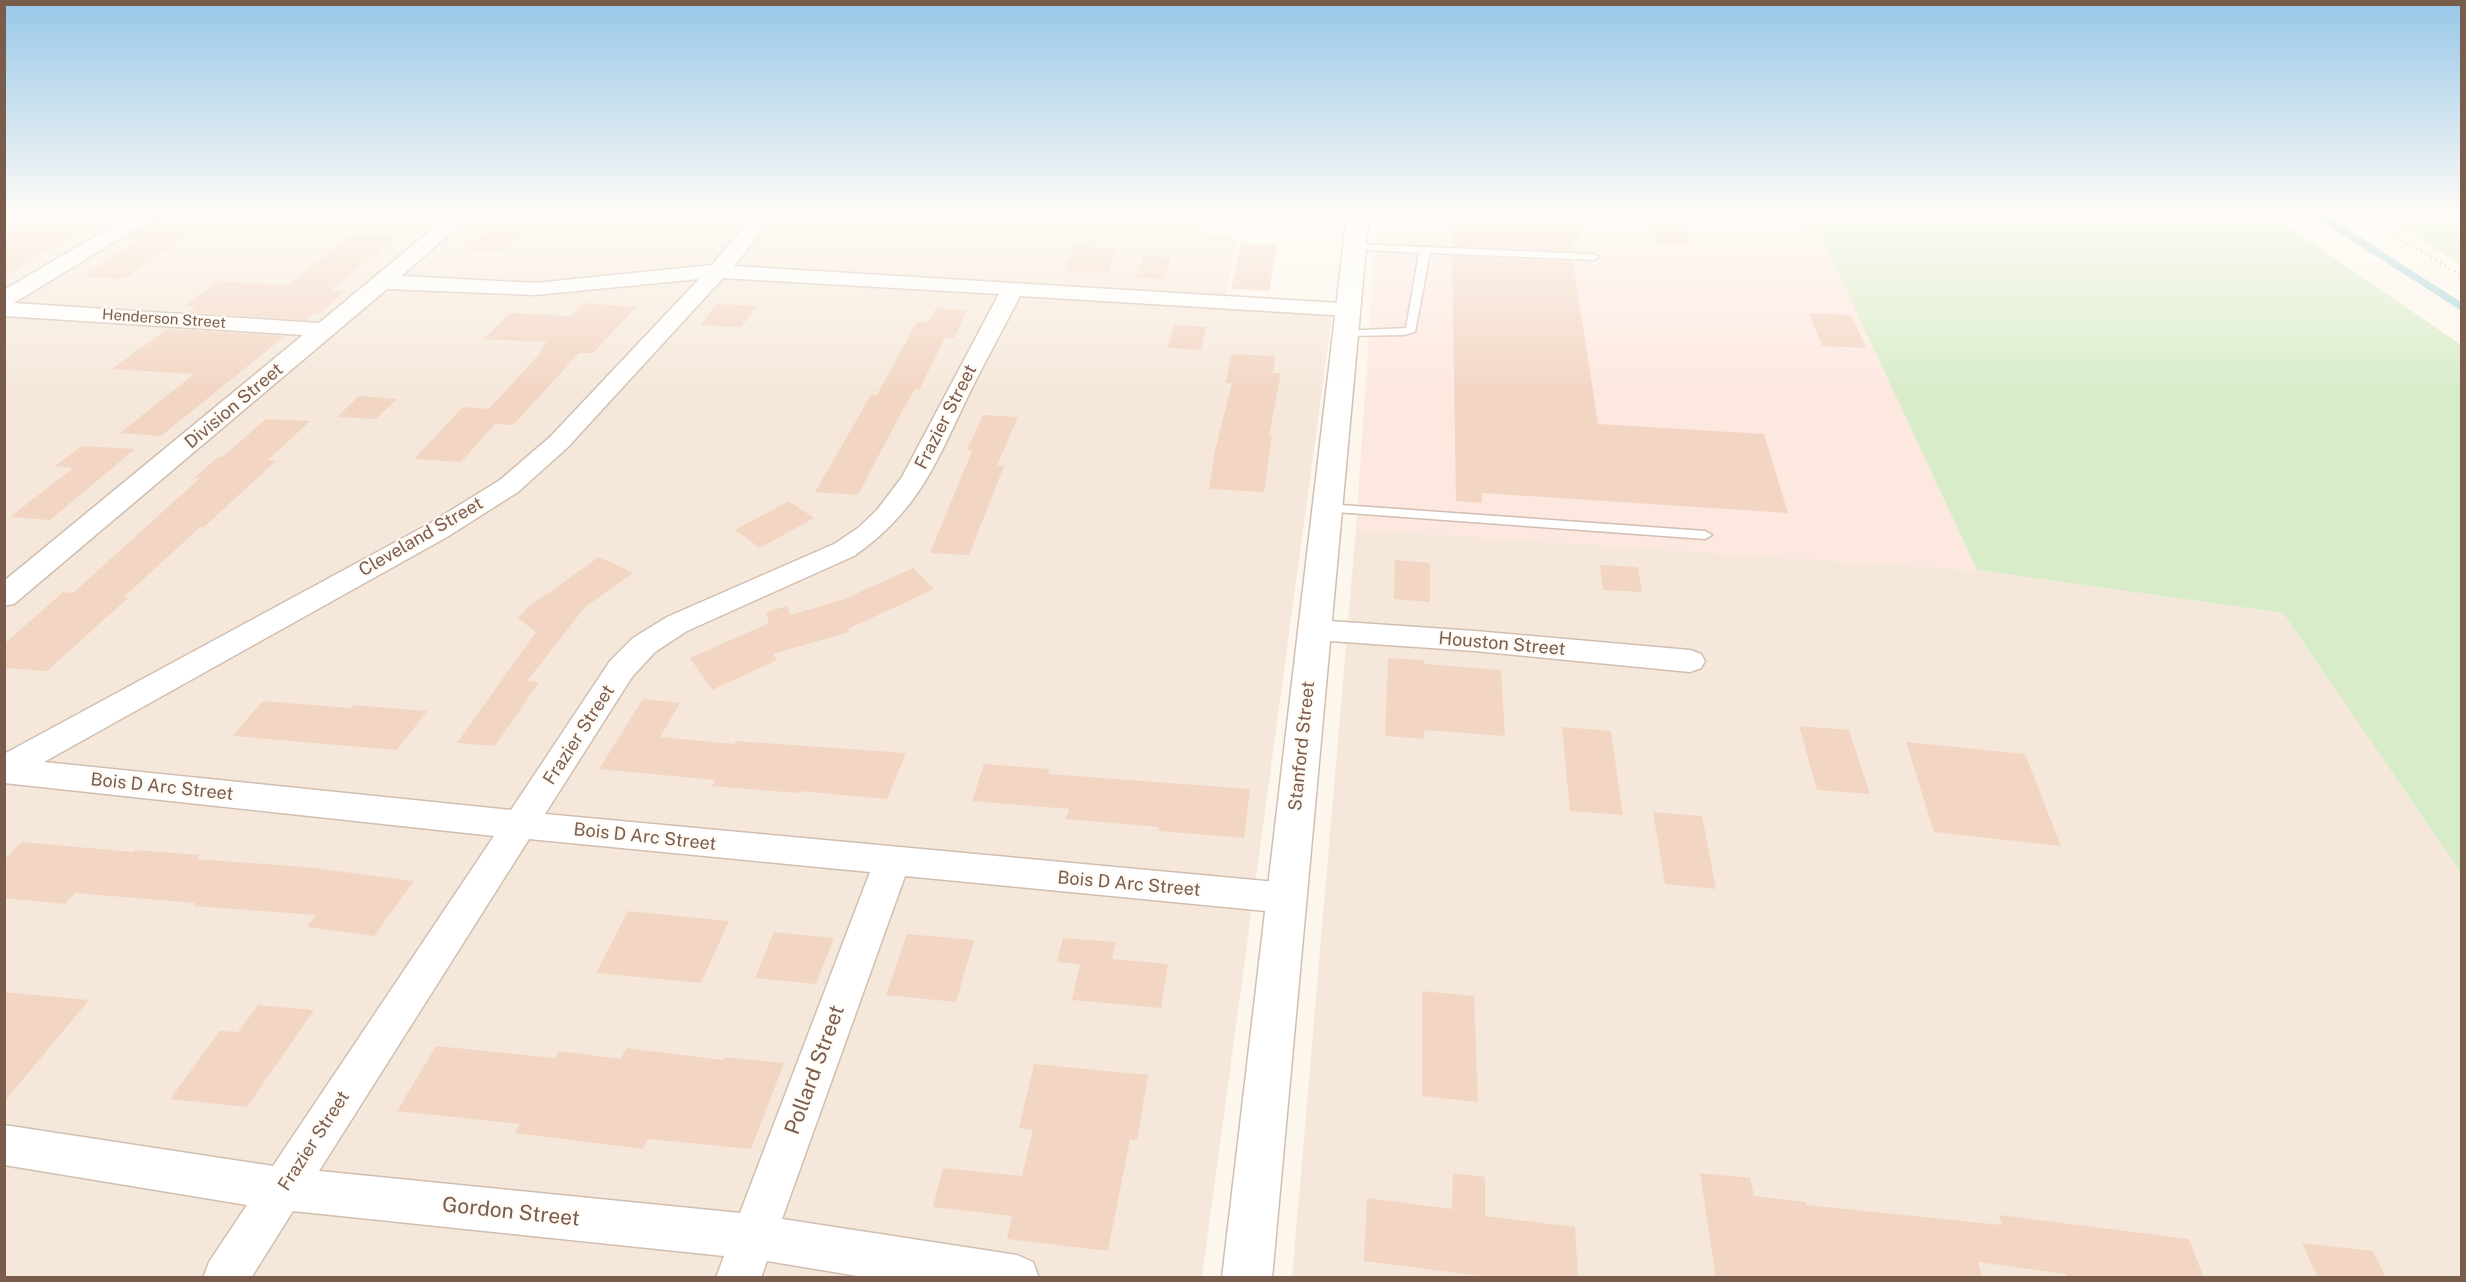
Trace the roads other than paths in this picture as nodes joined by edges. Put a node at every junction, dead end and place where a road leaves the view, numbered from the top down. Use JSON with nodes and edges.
{"nodes":[{"id":1,"x":47,"y":274,"type":"edge"},
{"id":2,"x":392,"y":274,"type":"edge"},
{"id":3,"x":689,"y":274,"type":"edge"},
{"id":4,"x":715,"y":274,"type":"edge"},
{"id":5,"x":764,"y":274,"type":"edge"},
{"id":6,"x":1352,"y":274,"type":"edge"},
{"id":7,"x":1421,"y":274,"type":"edge"},
{"id":8,"x":382,"y":282,"type":"junction"},
{"id":9,"x":1013,"y":289,"type":"junction"},
{"id":10,"x":4,"y":300,"type":"edge"},
{"id":11,"x":4,"y":309,"type":"edge"},
{"id":12,"x":1347,"y":321,"type":"junction"},
{"id":13,"x":324,"y":330,"type":"junction"},
{"id":14,"x":1327,"y":508,"type":"junction"},
{"id":15,"x":1705,"y":536,"type":"dead end"},
{"id":16,"x":4,"y":597,"type":"edge"},
{"id":17,"x":1315,"y":630,"type":"junction"},
{"id":18,"x":1690,"y":661,"type":"dead end"},
{"id":19,"x":4,"y":769,"type":"edge"},
{"id":20,"x":521,"y":825,"type":"junction"},
{"id":21,"x":892,"y":862,"type":"junction"},
{"id":22,"x":1287,"y":898,"type":"junction"},
{"id":23,"x":4,"y":1145,"type":"edge"},
{"id":24,"x":282,"y":1189,"type":"junction"},
{"id":25,"x":754,"y":1237,"type":"junction"},
{"id":26,"x":225,"y":1278,"type":"edge"},
{"id":27,"x":738,"y":1278,"type":"edge"},
{"id":28,"x":1017,"y":1278,"type":"edge"},
{"id":29,"x":1247,"y":1278,"type":"edge"}],
"edges":[{"from":1,"to":10,"type":"street"},
{"from":2,"to":8,"type":"street","name":"Division Street"},
{"from":3,"to":8,"type":"street"},
{"from":4,"to":19,"type":"street","name":"Cleveland Street"},
{"from":5,"to":9,"type":"street"},
{"from":6,"to":12,"type":"street","name":"Stanford Street"},
{"from":7,"to":12,"type":"lane"},
{"from":8,"to":13,"type":"street","name":"Division Street"},
{"from":9,"to":12,"type":"street"},
{"from":9,"to":20,"type":"street","name":"Frazier Street"},
{"from":11,"to":13,"type":"street","name":"Henderson Street"},
{"from":12,"to":14,"type":"street","name":"Stanford Street"},
{"from":13,"to":16,"type":"street","name":"Division Street"},
{"from":14,"to":15,"type":"lane"},
{"from":14,"to":17,"type":"street","name":"Stanford Street"},
{"from":17,"to":18,"type":"street","name":"Houston Street"},
{"from":17,"to":22,"type":"street","name":"Stanford Street"},
{"from":19,"to":20,"type":"street","name":"Bois D Arc Street"},
{"from":20,"to":21,"type":"street","name":"Bois D Arc Street"},
{"from":20,"to":24,"type":"street","name":"Frazier Street"},
{"from":21,"to":22,"type":"street","name":"Bois D Arc Street"},
{"from":21,"to":25,"type":"street","name":"Pollard Street"},
{"from":22,"to":29,"type":"street","name":"Stanford Street"},
{"from":23,"to":24,"type":"street","name":"Gordon Street"},
{"from":24,"to":25,"type":"street","name":"Gordon Street"},
{"from":24,"to":26,"type":"street","name":"Frazier Street"},
{"from":25,"to":27,"type":"street","name":"Pollard Street"},
{"from":25,"to":28,"type":"street","name":"Gordon Street"}]}
